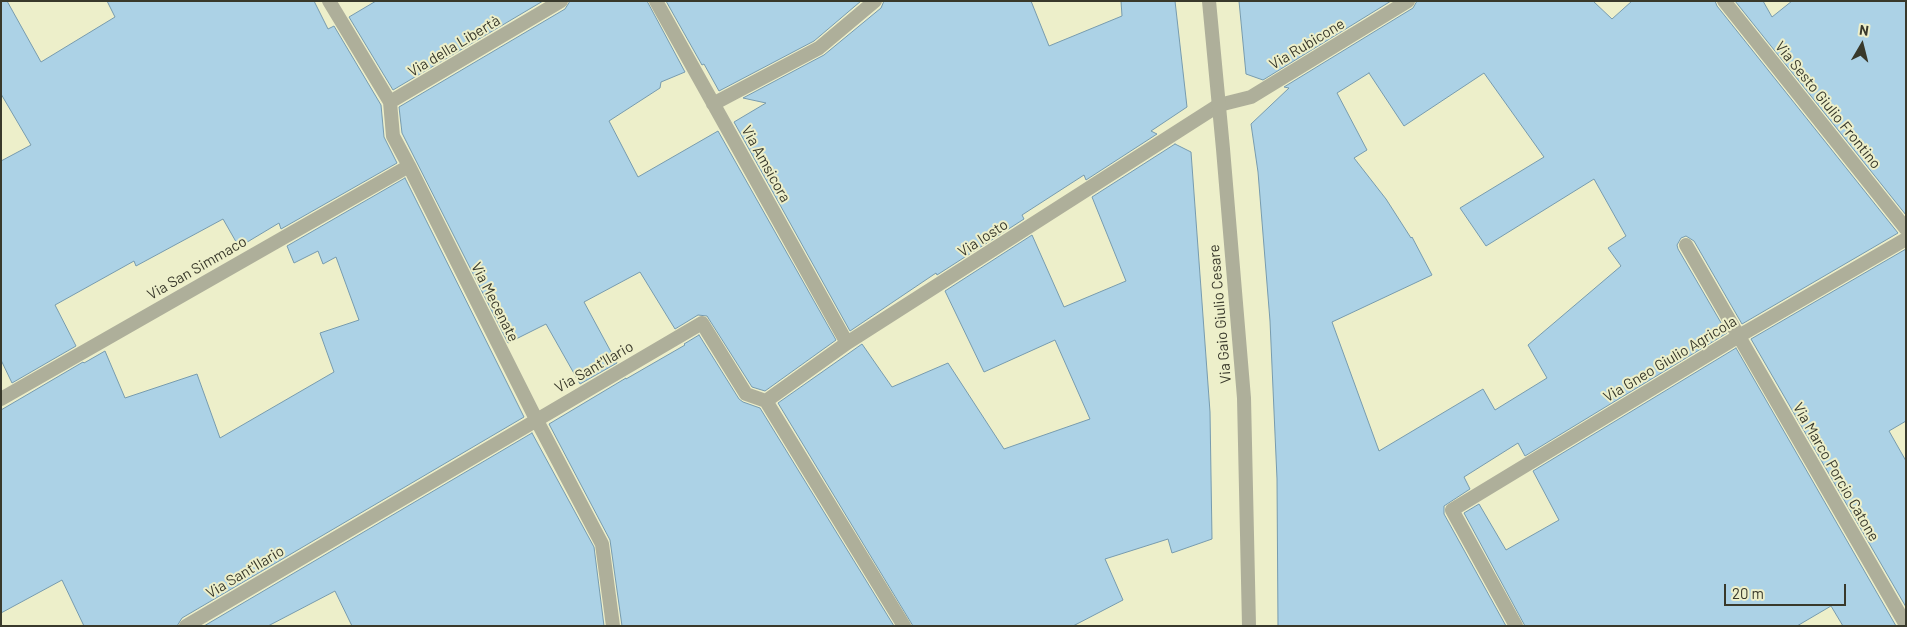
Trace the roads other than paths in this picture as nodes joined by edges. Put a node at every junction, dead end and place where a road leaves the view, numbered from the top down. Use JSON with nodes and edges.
{"nodes":[{"id":1,"x":329,"y":1,"type":"edge"},
{"id":2,"x":561,"y":1,"type":"edge"},
{"id":3,"x":656,"y":1,"type":"edge"},
{"id":4,"x":874,"y":1,"type":"edge"},
{"id":5,"x":1209,"y":1,"type":"edge"},
{"id":6,"x":1408,"y":1,"type":"edge"},
{"id":7,"x":1724,"y":1,"type":"edge"},
{"id":8,"x":390,"y":102,"type":"junction"},
{"id":9,"x":713,"y":104,"type":"junction"},
{"id":10,"x":1219,"y":106,"type":"junction"},
{"id":11,"x":409,"y":166,"type":"junction"},
{"id":12,"x":1906,"y":229,"type":"edge"},
{"id":13,"x":1906,"y":239,"type":"edge"},
{"id":14,"x":1686,"y":245,"type":"dead end"},
{"id":15,"x":1739,"y":336,"type":"junction"},
{"id":16,"x":848,"y":344,"type":"junction"},
{"id":17,"x":1,"y":399,"type":"edge"},
{"id":18,"x":766,"y":402,"type":"junction"},
{"id":19,"x":536,"y":419,"type":"junction"},
{"id":20,"x":1906,"y":624,"type":"edge"},
{"id":21,"x":1248,"y":625,"type":"edge"},
{"id":22,"x":186,"y":626,"type":"edge"},
{"id":23,"x":612,"y":626,"type":"edge"},
{"id":24,"x":904,"y":626,"type":"edge"},
{"id":25,"x":1516,"y":626,"type":"edge"}],
"edges":[{"from":1,"to":8,"type":"street","name":"Via Mecenate"},
{"from":2,"to":8,"type":"street","name":"Via della Libertà"},
{"from":3,"to":9,"type":"street","name":"Via Amsicora"},
{"from":4,"to":9,"type":"street"},
{"from":5,"to":10,"type":"street","name":"Via Gaio Giulio Cesare"},
{"from":6,"to":10,"type":"street","name":"Via Rubicone"},
{"from":7,"to":12,"type":"street","name":"Via Sesto Giulio Frontino"},
{"from":8,"to":11,"type":"street","name":"Via Mecenate"},
{"from":9,"to":16,"type":"street","name":"Via Amsicora"},
{"from":10,"to":16,"type":"street","name":"Via Iosto"},
{"from":10,"to":21,"type":"street","name":"Via Gaio Giulio Cesare"},
{"from":11,"to":17,"type":"street","name":"Via San Simmaco"},
{"from":11,"to":19,"type":"street","name":"Via Mecenate"},
{"from":13,"to":15,"type":"street","name":"Via Gneo Giulio Agricola"},
{"from":14,"to":15,"type":"street","name":"Via Marco Porcio Catone"},
{"from":15,"to":20,"type":"street","name":"Via Marco Porcio Catone"},
{"from":15,"to":25,"type":"street","name":"Via Gneo Giulio Agricola"},
{"from":16,"to":18,"type":"street","name":"Via Iosto"},
{"from":18,"to":19,"type":"street","name":"Via Sant'Ilario"},
{"from":18,"to":24,"type":"street"},
{"from":19,"to":22,"type":"street","name":"Via Sant'Ilario"},
{"from":19,"to":23,"type":"street","name":"Via Mecenate"}]}
